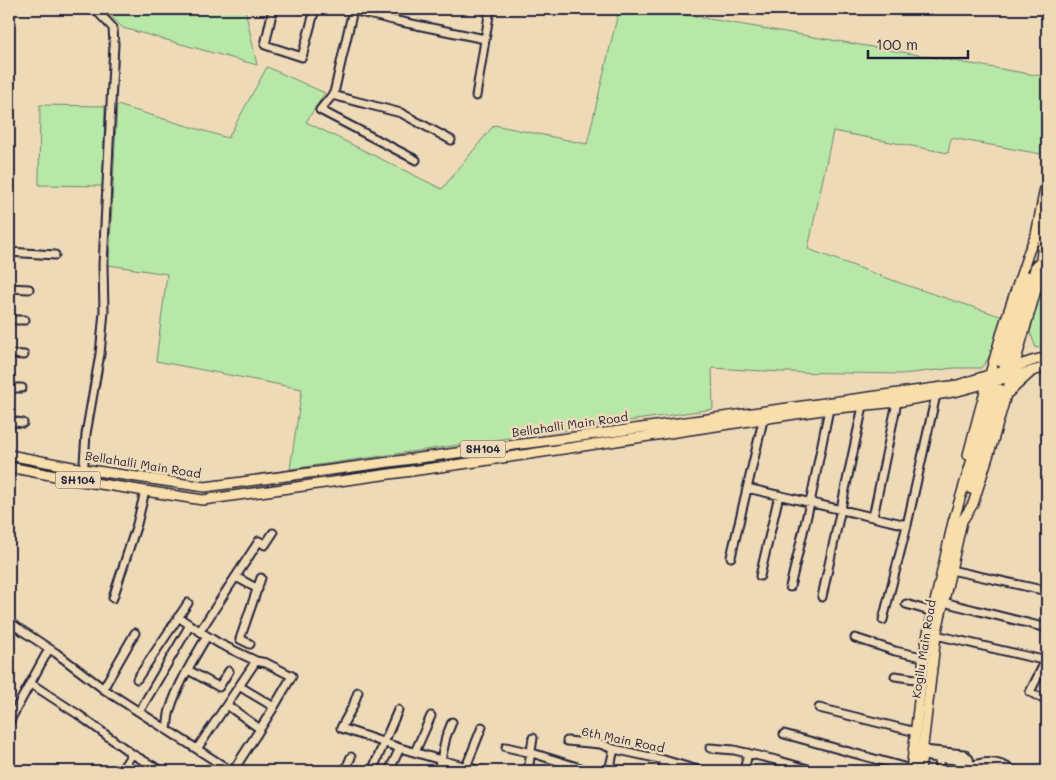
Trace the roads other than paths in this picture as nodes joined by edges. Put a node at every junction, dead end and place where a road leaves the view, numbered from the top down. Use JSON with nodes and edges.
{"nodes":[{"id":1,"x":95,"y":9,"type":"edge"},
{"id":2,"x":273,"y":9,"type":"edge"},
{"id":3,"x":315,"y":9,"type":"edge"},
{"id":4,"x":490,"y":9,"type":"edge"},
{"id":5,"x":350,"y":10,"type":"edge"},
{"id":6,"x":485,"y":39,"type":"junction"},
{"id":7,"x":332,"y":95,"type":"junction"},
{"id":8,"x":476,"y":96,"type":"dead end"},
{"id":9,"x":452,"y":140,"type":"dead end"},
{"id":10,"x":416,"y":160,"type":"dead end"},
{"id":11,"x":1047,"y":177,"type":"edge"},
{"id":12,"x":1047,"y":222,"type":"edge"},
{"id":13,"x":1040,"y":235,"type":"junction"},
{"id":14,"x":9,"y":252,"type":"edge"},
{"id":15,"x":55,"y":256,"type":"dead end"},
{"id":16,"x":9,"y":288,"type":"edge"},
{"id":17,"x":28,"y":289,"type":"dead end"},
{"id":18,"x":9,"y":320,"type":"edge"},
{"id":19,"x":25,"y":320,"type":"dead end"},
{"id":20,"x":1022,"y":342,"type":"junction"},
{"id":21,"x":9,"y":354,"type":"edge"},
{"id":22,"x":24,"y":355,"type":"dead end"},
{"id":23,"x":1047,"y":357,"type":"edge"},
{"id":24,"x":1005,"y":362,"type":"junction"},
{"id":25,"x":1036,"y":364,"type":"junction"},
{"id":26,"x":1047,"y":367,"type":"edge"},
{"id":27,"x":1012,"y":376,"type":"junction"},
{"id":28,"x":966,"y":382,"type":"junction"},
{"id":29,"x":996,"y":386,"type":"junction"},
{"id":30,"x":9,"y":388,"type":"edge"},
{"id":31,"x":22,"y":388,"type":"dead end"},
{"id":32,"x":958,"y":391,"type":"junction"},
{"id":33,"x":936,"y":396,"type":"junction"},
{"id":34,"x":897,"y":402,"type":"junction"},
{"id":35,"x":863,"y":406,"type":"junction"},
{"id":36,"x":830,"y":409,"type":"junction"},
{"id":37,"x":979,"y":413,"type":"junction"},
{"id":38,"x":765,"y":415,"type":"junction"},
{"id":39,"x":9,"y":422,"type":"edge"},
{"id":40,"x":23,"y":423,"type":"dead end"},
{"id":41,"x":9,"y":455,"type":"edge"},
{"id":42,"x":9,"y":467,"type":"edge"},
{"id":43,"x":83,"y":469,"type":"junction"},
{"id":44,"x":81,"y":481,"type":"junction"},
{"id":45,"x":747,"y":488,"type":"junction"},
{"id":46,"x":145,"y":491,"type":"junction"},
{"id":47,"x":779,"y":495,"type":"junction"},
{"id":48,"x":810,"y":503,"type":"junction"},
{"id":49,"x":841,"y":510,"type":"junction"},
{"id":50,"x":872,"y":517,"type":"junction"},
{"id":51,"x":958,"y":521,"type":"junction"},
{"id":52,"x":907,"y":526,"type":"junction"},
{"id":53,"x":273,"y":533,"type":"dead end"},
{"id":54,"x":731,"y":557,"type":"dead end"},
{"id":55,"x":951,"y":570,"type":"junction"},
{"id":56,"x":760,"y":576,"type":"dead end"},
{"id":57,"x":236,"y":577,"type":"junction"},
{"id":58,"x":261,"y":578,"type":"dead end"},
{"id":59,"x":790,"y":587,"type":"dead end"},
{"id":60,"x":258,"y":589,"type":"junction"},
{"id":61,"x":1047,"y":591,"type":"edge"},
{"id":62,"x":822,"y":597,"type":"dead end"},
{"id":63,"x":113,"y":598,"type":"dead end"},
{"id":64,"x":940,"y":601,"type":"junction"},
{"id":65,"x":188,"y":603,"type":"dead end"},
{"id":66,"x":906,"y":604,"type":"dead end"},
{"id":67,"x":933,"y":612,"type":"junction"},
{"id":68,"x":178,"y":617,"type":"junction"},
{"id":69,"x":883,"y":620,"type":"dead end"},
{"id":70,"x":9,"y":622,"type":"edge"},
{"id":71,"x":190,"y":625,"type":"junction"},
{"id":72,"x":1047,"y":628,"type":"edge"},
{"id":73,"x":200,"y":631,"type":"junction"},
{"id":74,"x":135,"y":633,"type":"dead end"},
{"id":75,"x":936,"y":635,"type":"junction"},
{"id":76,"x":207,"y":636,"type":"junction"},
{"id":77,"x":855,"y":638,"type":"dead end"},
{"id":78,"x":250,"y":644,"type":"dead end"},
{"id":79,"x":49,"y":649,"type":"junction"},
{"id":80,"x":928,"y":658,"type":"junction"},
{"id":81,"x":1046,"y":660,"type":"edge"},
{"id":82,"x":256,"y":661,"type":"junction"},
{"id":83,"x":188,"y":670,"type":"junction"},
{"id":84,"x":229,"y":671,"type":"dead end"},
{"id":85,"x":895,"y":676,"type":"dead end"},
{"id":86,"x":137,"y":679,"type":"dead end"},
{"id":87,"x":922,"y":680,"type":"junction"},
{"id":88,"x":30,"y":683,"type":"junction"},
{"id":89,"x":239,"y":686,"type":"junction"},
{"id":90,"x":103,"y":688,"type":"junction"},
{"id":91,"x":358,"y":692,"type":"dead end"},
{"id":92,"x":1047,"y":701,"type":"edge"},
{"id":93,"x":227,"y":705,"type":"junction"},
{"id":94,"x":274,"y":707,"type":"junction"},
{"id":95,"x":819,"y":708,"type":"dead end"},
{"id":96,"x":398,"y":710,"type":"dead end"},
{"id":97,"x":139,"y":712,"type":"junction"},
{"id":98,"x":431,"y":716,"type":"dead end"},
{"id":99,"x":9,"y":722,"type":"edge"},
{"id":100,"x":452,"y":722,"type":"dead end"},
{"id":101,"x":482,"y":727,"type":"dead end"},
{"id":102,"x":260,"y":729,"type":"junction"},
{"id":103,"x":167,"y":730,"type":"junction"},
{"id":104,"x":916,"y":732,"type":"junction"},
{"id":105,"x":784,"y":734,"type":"dead end"},
{"id":106,"x":533,"y":738,"type":"dead end"},
{"id":107,"x":568,"y":740,"type":"dead end"},
{"id":108,"x":384,"y":744,"type":"junction"},
{"id":109,"x":506,"y":747,"type":"dead end"},
{"id":110,"x":400,"y":748,"type":"junction"},
{"id":111,"x":710,"y":748,"type":"dead end"},
{"id":112,"x":197,"y":749,"type":"junction"},
{"id":113,"x":614,"y":749,"type":"junction"},
{"id":114,"x":415,"y":752,"type":"junction"},
{"id":115,"x":532,"y":753,"type":"junction"},
{"id":116,"x":748,"y":753,"type":"junction"},
{"id":117,"x":922,"y":753,"type":"junction"},
{"id":118,"x":132,"y":754,"type":"junction"},
{"id":119,"x":940,"y":755,"type":"junction"},
{"id":120,"x":351,"y":757,"type":"dead end"},
{"id":121,"x":441,"y":760,"type":"junction"},
{"id":122,"x":664,"y":760,"type":"junction"},
{"id":123,"x":971,"y":765,"type":"edge"},
{"id":124,"x":463,"y":768,"type":"edge"},
{"id":125,"x":914,"y":770,"type":"edge"},
{"id":126,"x":122,"y":771,"type":"edge"},
{"id":127,"x":162,"y":771,"type":"edge"},
{"id":128,"x":232,"y":771,"type":"edge"},
{"id":129,"x":345,"y":771,"type":"edge"},
{"id":130,"x":372,"y":771,"type":"edge"},
{"id":131,"x":389,"y":771,"type":"edge"},
{"id":132,"x":437,"y":771,"type":"edge"},
{"id":133,"x":481,"y":771,"type":"edge"},
{"id":134,"x":528,"y":771,"type":"edge"},
{"id":135,"x":590,"y":771,"type":"edge"},
{"id":136,"x":609,"y":771,"type":"edge"},
{"id":137,"x":662,"y":771,"type":"edge"},
{"id":138,"x":701,"y":771,"type":"edge"},
{"id":139,"x":744,"y":771,"type":"edge"},
{"id":140,"x":815,"y":771,"type":"edge"},
{"id":141,"x":938,"y":771,"type":"edge"},
{"id":142,"x":998,"y":771,"type":"edge"},
{"id":143,"x":1014,"y":771,"type":"edge"}],
"edges":[{"from":1,"to":43,"type":"street"},
{"from":2,"to":3,"type":"street"},
{"from":4,"to":6,"type":"street"},
{"from":5,"to":6,"type":"street"},
{"from":5,"to":7,"type":"street"},
{"from":6,"to":8,"type":"street"},
{"from":7,"to":9,"type":"street"},
{"from":7,"to":10,"type":"street"},
{"from":11,"to":13,"type":"main road"},
{"from":12,"to":13,"type":"main road"},
{"from":13,"to":20,"type":"main road"},
{"from":13,"to":24,"type":"main road"},
{"from":13,"to":24,"type":"main road"},
{"from":14,"to":15,"type":"street"},
{"from":16,"to":17,"type":"street"},
{"from":18,"to":19,"type":"street"},
{"from":20,"to":24,"type":"main road"},
{"from":20,"to":25,"type":"main road"},
{"from":21,"to":22,"type":"street"},
{"from":23,"to":25,"type":"main road","number":"SH104"},
{"from":24,"to":25,"type":"main road","number":"SH104"},
{"from":24,"to":27,"type":"main road"},
{"from":24,"to":28,"type":"main road"},
{"from":24,"to":29,"type":"main road"},
{"from":24,"to":29,"type":"main road","name":"Bellahalli Main Road","number":"SH104"},
{"from":25,"to":26,"type":"main road","number":"SH104"},
{"from":25,"to":27,"type":"main road","number":"SH104"},
{"from":25,"to":29,"type":"main road"},
{"from":27,"to":29,"type":"main road"},
{"from":27,"to":29,"type":"main road","number":"SH104"},
{"from":28,"to":29,"type":"main road","name":"Bellahalli Main Road","number":"SH104"},
{"from":28,"to":38,"type":"main road","name":"Bellahalli Main Road","number":"SH104"},
{"from":29,"to":32,"type":"main road","name":"Bellahalli Main Road","number":"SH104"},
{"from":29,"to":37,"type":"main road"},
{"from":29,"to":51,"type":"main road"},
{"from":29,"to":51,"type":"main road","name":"Kogilu Main Road"},
{"from":30,"to":31,"type":"street"},
{"from":32,"to":33,"type":"main road","name":"Bellahalli Main Road","number":"SH104"},
{"from":32,"to":37,"type":"main road"},
{"from":33,"to":34,"type":"main road","name":"Bellahalli Main Road","number":"SH104"},
{"from":33,"to":52,"type":"street"},
{"from":34,"to":35,"type":"main road","name":"Bellahalli Main Road","number":"SH104"},
{"from":34,"to":50,"type":"street"},
{"from":35,"to":36,"type":"main road","name":"Bellahalli Main Road","number":"SH104"},
{"from":35,"to":49,"type":"street"},
{"from":36,"to":38,"type":"main road","name":"Bellahalli Main Road","number":"SH104"},
{"from":36,"to":48,"type":"street"},
{"from":37,"to":51,"type":"main road"},
{"from":38,"to":43,"type":"main road","name":"Bellahalli Main Road","number":"SH104"},
{"from":38,"to":45,"type":"street"},
{"from":38,"to":46,"type":"main road","name":"Bellahalli Main Road","number":"SH104"},
{"from":39,"to":40,"type":"street"},
{"from":41,"to":43,"type":"main road","name":"Bellahalli Main Road","number":"SH104"},
{"from":42,"to":44,"type":"main road","name":"Bellahalli Main Road","number":"SH104"},
{"from":43,"to":44,"type":"street"},
{"from":44,"to":46,"type":"main road","name":"Bellahalli Main Road","number":"SH104"},
{"from":45,"to":47,"type":"street"},
{"from":45,"to":54,"type":"street"},
{"from":46,"to":63,"type":"street"},
{"from":47,"to":48,"type":"street"},
{"from":47,"to":56,"type":"street"},
{"from":48,"to":49,"type":"street"},
{"from":48,"to":59,"type":"street"},
{"from":49,"to":50,"type":"street"},
{"from":49,"to":62,"type":"street"},
{"from":50,"to":52,"type":"street"},
{"from":51,"to":55,"type":"main road","name":"Kogilu Main Road"},
{"from":51,"to":64,"type":"main road","name":"Kogilu Main Road"},
{"from":52,"to":69,"type":"street"},
{"from":53,"to":57,"type":"street"},
{"from":55,"to":61,"type":"street"},
{"from":55,"to":64,"type":"main road","name":"Kogilu Main Road"},
{"from":57,"to":60,"type":"street"},
{"from":57,"to":73,"type":"street"},
{"from":58,"to":60,"type":"street"},
{"from":60,"to":78,"type":"street"},
{"from":64,"to":67,"type":"main road","name":"Kogilu Main Road"},
{"from":64,"to":72,"type":"street"},
{"from":64,"to":75,"type":"main road","name":"Kogilu Main Road"},
{"from":65,"to":68,"type":"street"},
{"from":66,"to":67,"type":"street"},
{"from":67,"to":80,"type":"main road","name":"Kogilu Main Road"},
{"from":68,"to":71,"type":"street"},
{"from":68,"to":86,"type":"street"},
{"from":70,"to":79,"type":"street"},
{"from":71,"to":73,"type":"street"},
{"from":71,"to":97,"type":"street"},
{"from":73,"to":76,"type":"street"},
{"from":74,"to":90,"type":"street"},
{"from":75,"to":80,"type":"main road","name":"Kogilu Main Road"},
{"from":75,"to":81,"type":"street"},
{"from":76,"to":82,"type":"street"},
{"from":76,"to":83,"type":"street"},
{"from":77,"to":80,"type":"street"},
{"from":79,"to":88,"type":"street"},
{"from":79,"to":90,"type":"street"},
{"from":80,"to":87,"type":"main road","name":"Kogilu Main Road"},
{"from":80,"to":117,"type":"main road","name":"Kogilu Main Road"},
{"from":81,"to":92,"type":"street"},
{"from":82,"to":89,"type":"street"},
{"from":82,"to":94,"type":"street"},
{"from":83,"to":84,"type":"street"},
{"from":83,"to":103,"type":"street"},
{"from":85,"to":87,"type":"street"},
{"from":87,"to":104,"type":"main road","name":"Kogilu Main Road"},
{"from":88,"to":99,"type":"street"},
{"from":88,"to":118,"type":"street"},
{"from":89,"to":93,"type":"street"},
{"from":89,"to":94,"type":"street"},
{"from":90,"to":97,"type":"street"},
{"from":91,"to":108,"type":"street"},
{"from":93,"to":102,"type":"street"},
{"from":93,"to":112,"type":"street"},
{"from":94,"to":102,"type":"street"},
{"from":95,"to":104,"type":"street"},
{"from":96,"to":108,"type":"street"},
{"from":97,"to":103,"type":"street"},
{"from":98,"to":114,"type":"street"},
{"from":100,"to":121,"type":"street"},
{"from":101,"to":124,"type":"street"},
{"from":102,"to":128,"type":"street"},
{"from":103,"to":112,"type":"street"},
{"from":104,"to":125,"type":"main road","name":"Kogilu Main Road"},
{"from":105,"to":125,"type":"street"},
{"from":106,"to":115,"type":"street"},
{"from":107,"to":113,"type":"street","name":"6th Main Road"},
{"from":108,"to":110,"type":"street"},
{"from":108,"to":130,"type":"street"},
{"from":109,"to":115,"type":"street"},
{"from":110,"to":114,"type":"street"},
{"from":110,"to":131,"type":"street"},
{"from":111,"to":116,"type":"street"},
{"from":112,"to":128,"type":"street"},
{"from":113,"to":122,"type":"street","name":"6th Main Road"},
{"from":113,"to":136,"type":"street"},
{"from":114,"to":121,"type":"street"},
{"from":115,"to":134,"type":"street"},
{"from":115,"to":135,"type":"street"},
{"from":116,"to":139,"type":"street"},
{"from":116,"to":140,"type":"street"},
{"from":117,"to":119,"type":"street"},
{"from":117,"to":125,"type":"main road","name":"Kogilu Main Road"},
{"from":118,"to":126,"type":"street"},
{"from":118,"to":127,"type":"street"},
{"from":119,"to":123,"type":"street"},
{"from":119,"to":141,"type":"street"},
{"from":120,"to":129,"type":"street"},
{"from":121,"to":124,"type":"street"},
{"from":121,"to":132,"type":"street"},
{"from":122,"to":137,"type":"street"},
{"from":122,"to":138,"type":"street","name":"6th Main Road"},
{"from":123,"to":142,"type":"street"},
{"from":123,"to":143,"type":"street"},
{"from":124,"to":133,"type":"street"}]}
